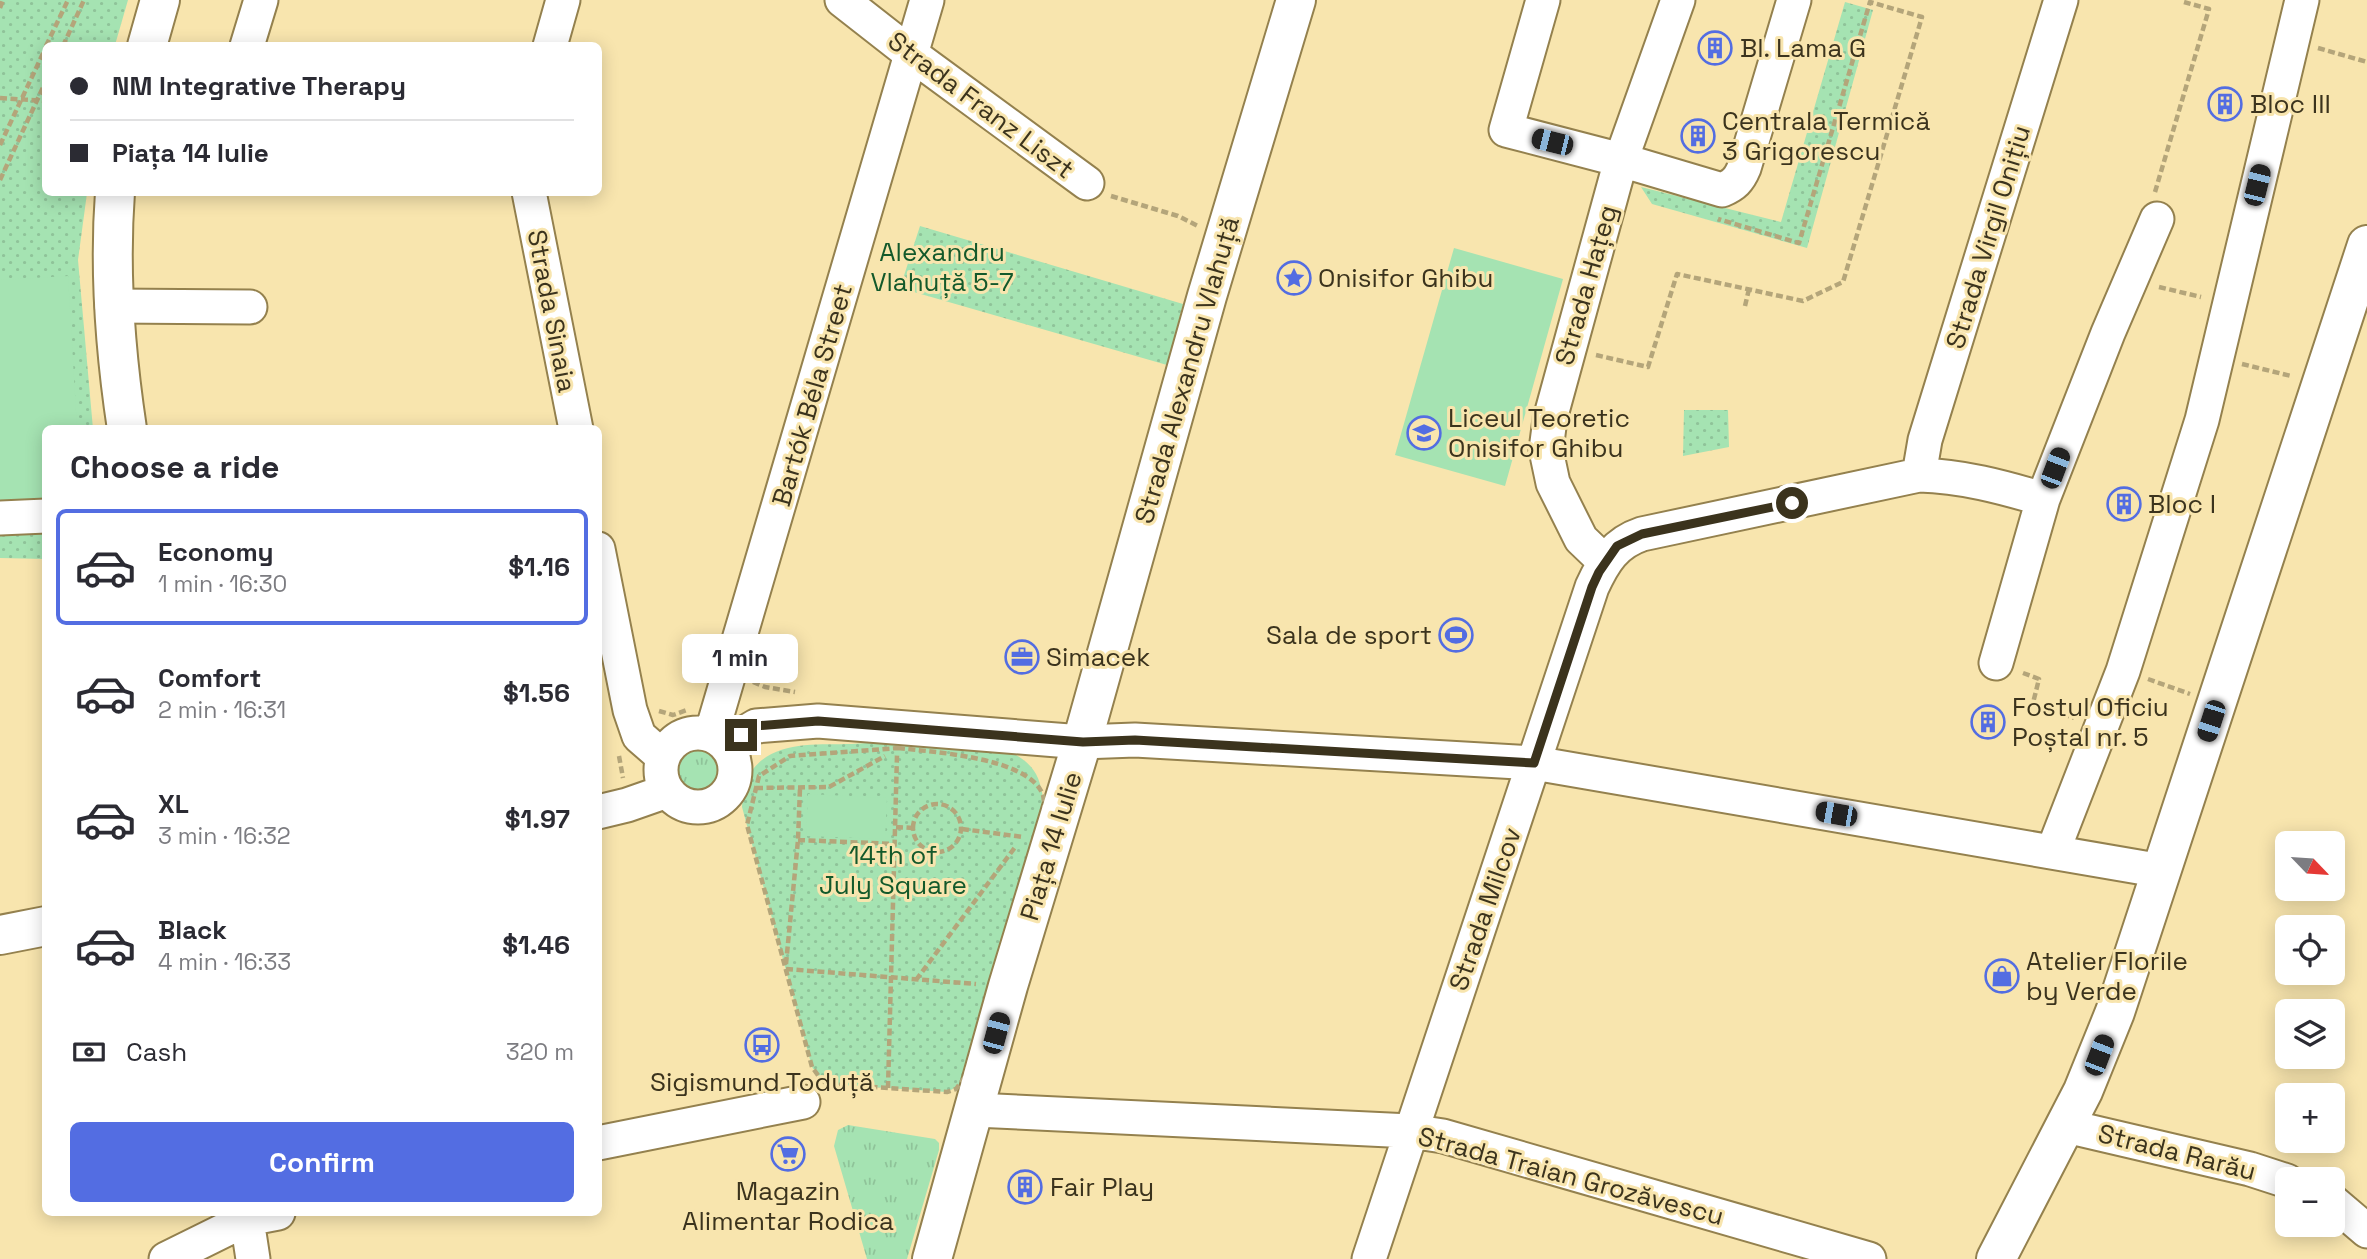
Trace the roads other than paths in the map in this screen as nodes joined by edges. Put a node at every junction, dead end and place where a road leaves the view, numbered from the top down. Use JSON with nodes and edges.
{"nodes":[{"id":1,"x":160,"y":0,"type":"edge"},
{"id":2,"x":261,"y":0,"type":"edge"},
{"id":3,"x":564,"y":0,"type":"edge"},
{"id":4,"x":842,"y":0,"type":"edge"},
{"id":5,"x":926,"y":0,"type":"edge"},
{"id":6,"x":1296,"y":0,"type":"edge"},
{"id":7,"x":1543,"y":0,"type":"edge"},
{"id":8,"x":1678,"y":0,"type":"edge"},
{"id":9,"x":1794,"y":0,"type":"edge"},
{"id":10,"x":2061,"y":0,"type":"edge"},
{"id":11,"x":2301,"y":0,"type":"edge"},
{"id":12,"x":148,"y":42,"type":"edge"},
{"id":13,"x":248,"y":42,"type":"edge"},
{"id":14,"x":551,"y":42,"type":"edge"},
{"id":15,"x":911,"y":54,"type":"junction"},
{"id":16,"x":1621,"y":160,"type":"junction"},
{"id":17,"x":1087,"y":183,"type":"road end"},
{"id":18,"x":115,"y":196,"type":"edge"},
{"id":19,"x":529,"y":196,"type":"edge"},
{"id":20,"x":2157,"y":219,"type":"road end"},
{"id":21,"x":2367,"y":245,"type":"edge"},
{"id":22,"x":112,"y":306,"type":"junction"},
{"id":23,"x":250,"y":307,"type":"dead end"},
{"id":24,"x":126,"y":425,"type":"edge"},
{"id":25,"x":575,"y":425,"type":"edge"},
{"id":26,"x":1919,"y":475,"type":"junction"},
{"id":27,"x":2043,"y":499,"type":"junction"},
{"id":28,"x":42,"y":516,"type":"edge"},
{"id":29,"x":0,"y":519,"type":"edge"},
{"id":30,"x":1605,"y":562,"type":"junction"},
{"id":31,"x":602,"y":569,"type":"edge"},
{"id":32,"x":1996,"y":663,"type":"road end"},
{"id":33,"x":720,"y":742,"type":"junction"},
{"id":34,"x":1083,"y":742,"type":"junction"},
{"id":35,"x":663,"y":757,"type":"junction"},
{"id":36,"x":1534,"y":763,"type":"junction"},
{"id":37,"x":667,"y":791,"type":"junction"},
{"id":38,"x":602,"y":811,"type":"edge"},
{"id":39,"x":2053,"y":851,"type":"junction"},
{"id":40,"x":2162,"y":871,"type":"junction"},
{"id":41,"x":42,"y":927,"type":"edge"},
{"id":42,"x":0,"y":935,"type":"edge"},
{"id":43,"x":803,"y":1102,"type":"dead end"},
{"id":44,"x":975,"y":1110,"type":"junction"},
{"id":45,"x":2066,"y":1126,"type":"junction"},
{"id":46,"x":1410,"y":1131,"type":"junction"},
{"id":47,"x":602,"y":1142,"type":"edge"},
{"id":48,"x":2275,"y":1177,"type":"edge"},
{"id":49,"x":2345,"y":1212,"type":"edge"},
{"id":50,"x":255,"y":1216,"type":"edge"},
{"id":51,"x":257,"y":1216,"type":"edge"},
{"id":52,"x":2367,"y":1231,"type":"edge"},
{"id":53,"x":166,"y":1259,"type":"edge"},
{"id":54,"x":253,"y":1259,"type":"edge"},
{"id":55,"x":932,"y":1259,"type":"edge"},
{"id":56,"x":1369,"y":1259,"type":"edge"},
{"id":57,"x":1869,"y":1259,"type":"edge"},
{"id":58,"x":1996,"y":1259,"type":"edge"}],
"edges":[{"from":1,"to":12,"type":"main road"},
{"from":2,"to":13,"type":"street"},
{"from":3,"to":14,"type":"street"},
{"from":4,"to":15,"type":"street","name":"Strada Franz Liszt"},
{"from":5,"to":15,"type":"street","name":"Bartók Béla Street"},
{"from":6,"to":34,"type":"main road","name":"Strada Alexandru Vlahuță"},
{"from":7,"to":16,"type":"street"},
{"from":8,"to":16,"type":"street","name":"Strada Hațeg"},
{"from":9,"to":16,"type":"street"},
{"from":10,"to":26,"type":"street","name":"Strada Virgil Onițiu"},
{"from":11,"to":39,"type":"street"},
{"from":15,"to":17,"type":"street","name":"Strada Franz Liszt"},
{"from":15,"to":33,"type":"street","name":"Bartók Béla Street"},
{"from":16,"to":30,"type":"street","name":"Strada Hațeg"},
{"from":18,"to":22,"type":"main road"},
{"from":19,"to":25,"type":"street","name":"Strada Sinaia"},
{"from":20,"to":27,"type":"street"},
{"from":21,"to":40,"type":"main road"},
{"from":22,"to":23,"type":"street"},
{"from":22,"to":24,"type":"main road"},
{"from":26,"to":27,"type":"street"},
{"from":26,"to":30,"type":"street"},
{"from":27,"to":32,"type":"street"},
{"from":28,"to":29,"type":"street"},
{"from":30,"to":36,"type":"street","name":"Strada Milcov"},
{"from":31,"to":35,"type":"street"},
{"from":33,"to":34,"type":"street","name":"Piața 14 Iulie"},
{"from":33,"to":35,"type":"street"},
{"from":33,"to":37,"type":"street"},
{"from":34,"to":36,"type":"street"},
{"from":34,"to":44,"type":"main road","name":"Piața 14 Iulie"},
{"from":35,"to":37,"type":"street"},
{"from":36,"to":39,"type":"street"},
{"from":36,"to":46,"type":"street","name":"Strada Milcov"},
{"from":37,"to":38,"type":"street"},
{"from":39,"to":40,"type":"street"},
{"from":40,"to":45,"type":"main road"},
{"from":41,"to":42,"type":"main road"},
{"from":43,"to":47,"type":"street"},
{"from":44,"to":46,"type":"street","name":"Strada Traian Grozăvescu"},
{"from":44,"to":55,"type":"main road","name":"Piața 14 Iulie"},
{"from":45,"to":48,"type":"street","name":"Strada Rarău"},
{"from":45,"to":58,"type":"main road"},
{"from":46,"to":56,"type":"street","name":"Strada Milcov"},
{"from":46,"to":57,"type":"street","name":"Strada Traian Grozăvescu"},
{"from":49,"to":52,"type":"street"},
{"from":50,"to":53,"type":"street"},
{"from":51,"to":54,"type":"street"}]}
